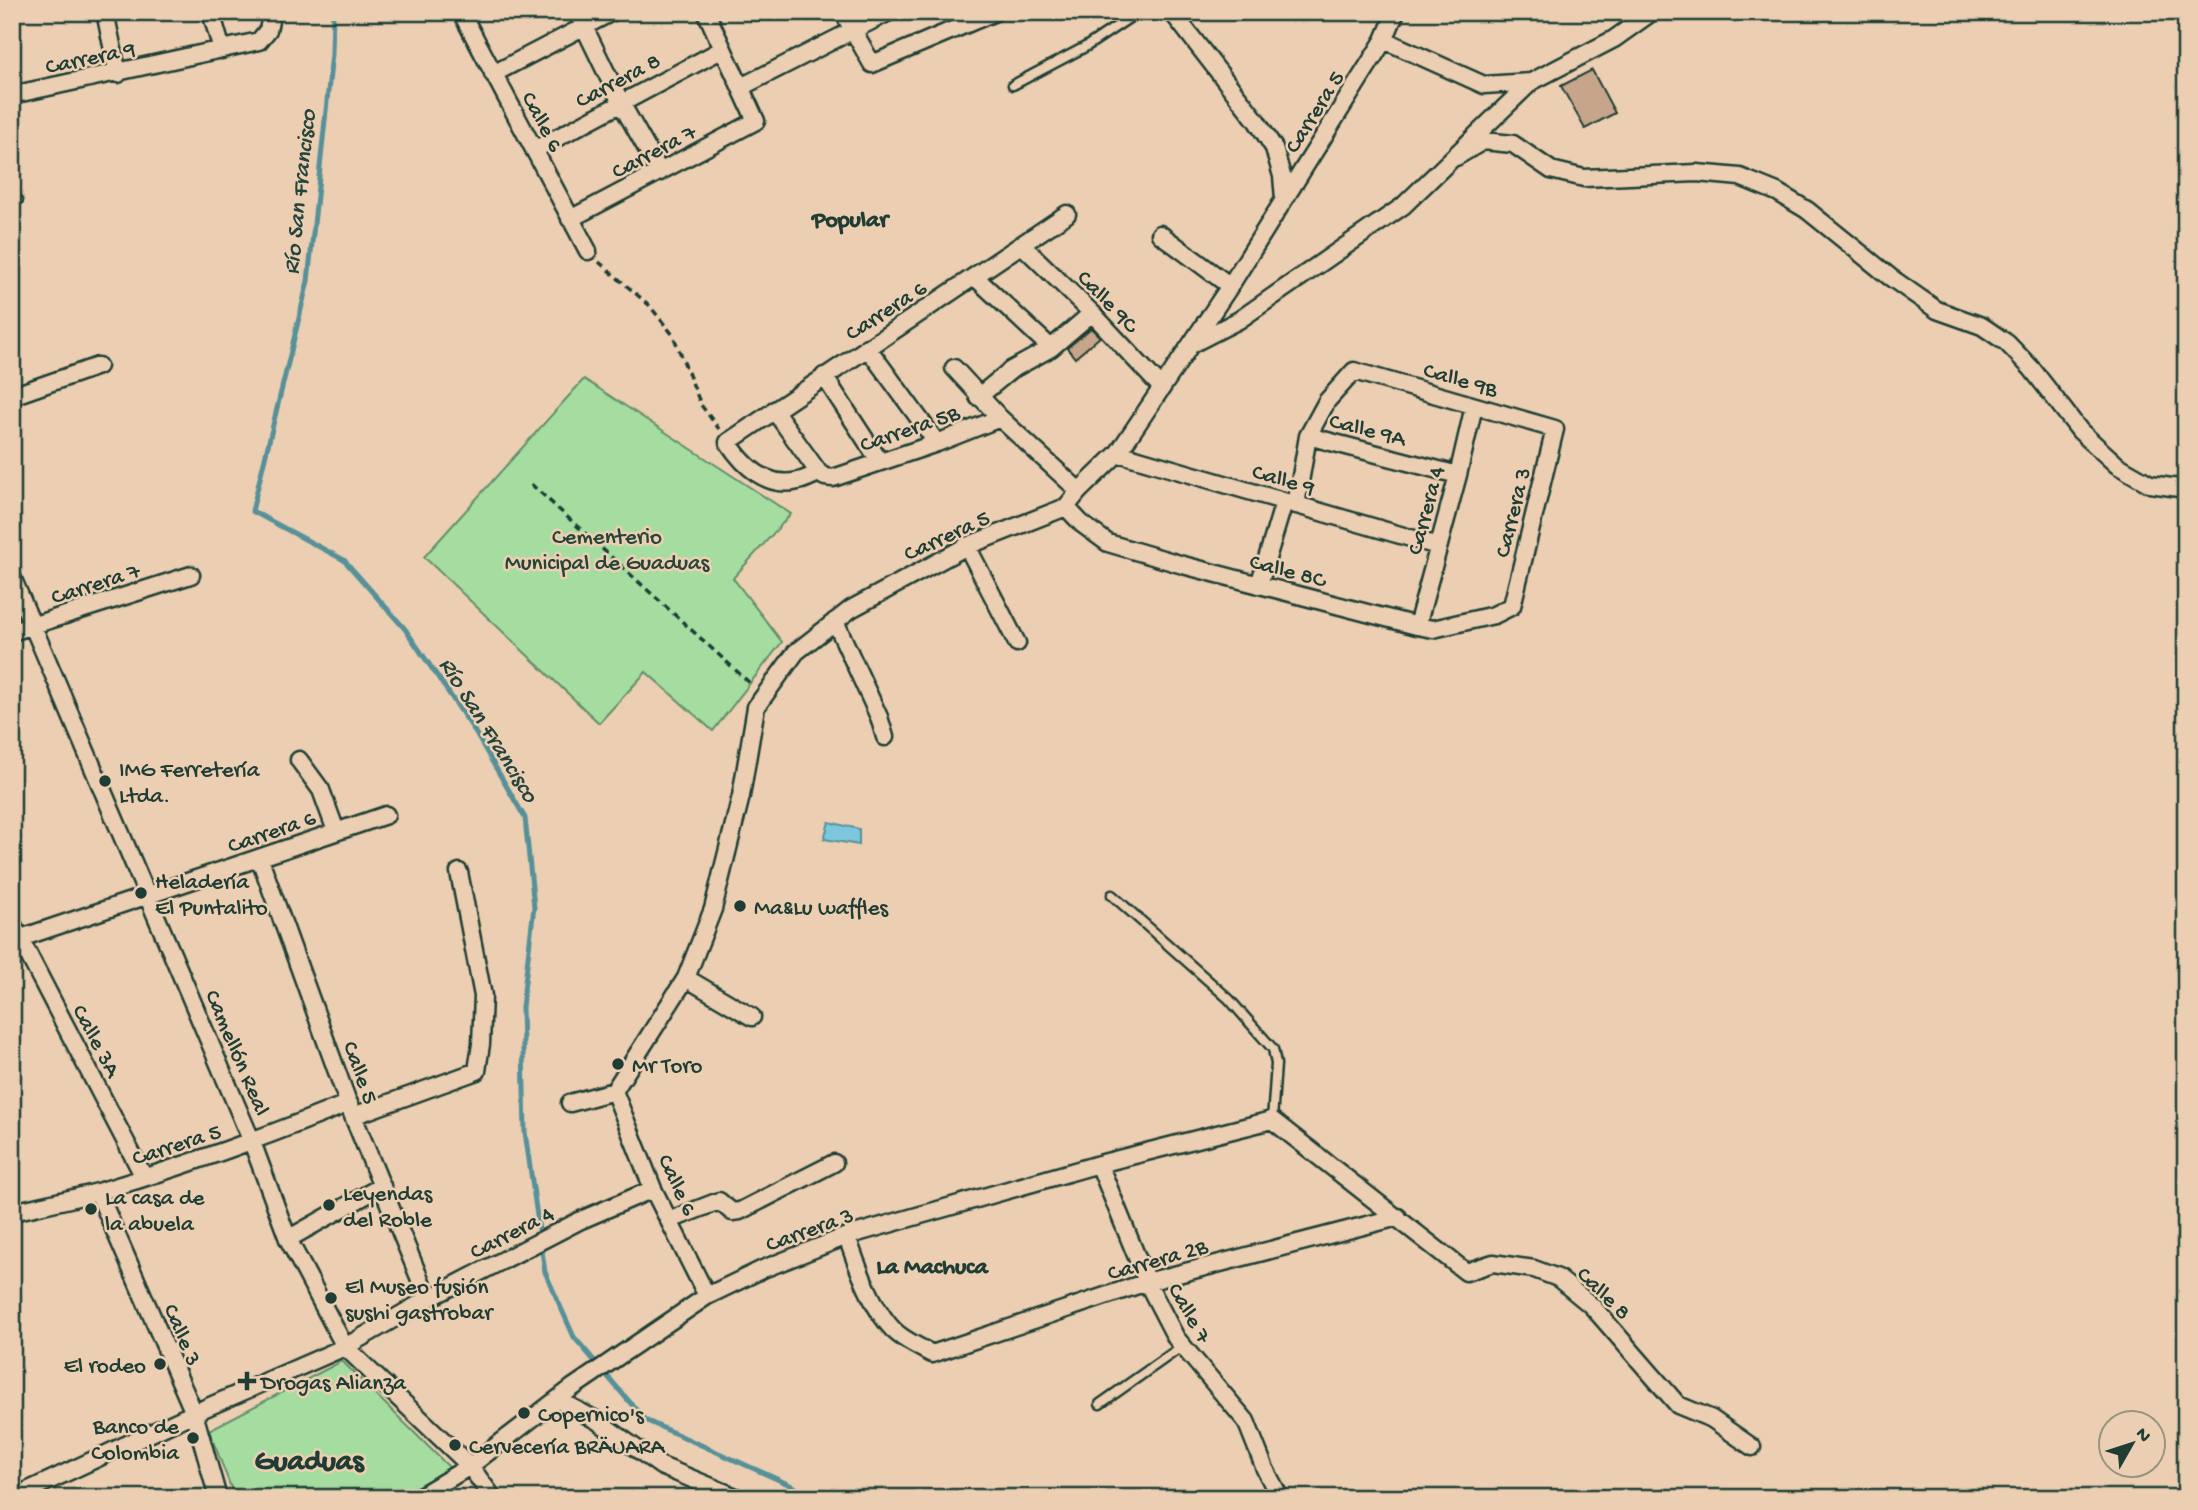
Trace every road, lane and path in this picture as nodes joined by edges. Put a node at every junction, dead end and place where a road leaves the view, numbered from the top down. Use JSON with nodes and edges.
{"nodes":[{"id":1,"x":105,"y":12,"type":"edge"},
{"id":2,"x":211,"y":12,"type":"edge"},
{"id":3,"x":272,"y":12,"type":"edge"},
{"id":4,"x":461,"y":12,"type":"edge"},
{"id":5,"x":612,"y":12,"type":"edge"},
{"id":6,"x":706,"y":12,"type":"edge"},
{"id":7,"x":844,"y":12,"type":"edge"},
{"id":8,"x":889,"y":12,"type":"edge"},
{"id":9,"x":995,"y":12,"type":"edge"},
{"id":10,"x":1138,"y":12,"type":"edge"},
{"id":11,"x":1172,"y":12,"type":"edge"},
{"id":12,"x":1396,"y":12,"type":"edge"},
{"id":13,"x":1652,"y":12,"type":"edge"},
{"id":14,"x":968,"y":18,"type":"edge"},
{"id":15,"x":580,"y":20,"type":"edge"},
{"id":16,"x":853,"y":30,"type":"junction"},
{"id":17,"x":1384,"y":40,"type":"junction"},
{"id":18,"x":723,"y":49,"type":"junction"},
{"id":19,"x":222,"y":50,"type":"junction"},
{"id":20,"x":118,"y":74,"type":"junction"},
{"id":21,"x":493,"y":74,"type":"junction"},
{"id":22,"x":1531,"y":82,"type":"junction"},
{"id":23,"x":1013,"y":85,"type":"dead end"},
{"id":24,"x":741,"y":87,"type":"junction"},
{"id":25,"x":12,"y":95,"type":"edge"},
{"id":26,"x":621,"y":103,"type":"junction"},
{"id":27,"x":534,"y":149,"type":"junction"},
{"id":28,"x":1456,"y":157,"type":"junction"},
{"id":29,"x":660,"y":172,"type":"junction"},
{"id":30,"x":1284,"y":199,"type":"junction"},
{"id":31,"x":1067,"y":214,"type":"dead end"},
{"id":32,"x":570,"y":219,"type":"junction"},
{"id":33,"x":1160,"y":234,"type":"dead end"},
{"id":34,"x":1022,"y":245,"type":"junction"},
{"id":35,"x":588,"y":251,"type":"joint"},
{"id":36,"x":975,"y":277,"type":"junction"},
{"id":37,"x":1230,"y":286,"type":"junction"},
{"id":38,"x":1092,"y":313,"type":"junction"},
{"id":39,"x":1192,"y":344,"type":"junction"},
{"id":40,"x":867,"y":347,"type":"junction"},
{"id":41,"x":1051,"y":348,"type":"junction"},
{"id":42,"x":99,"y":366,"type":"dead end"},
{"id":43,"x":954,"y":368,"type":"dead end"},
{"id":44,"x":824,"y":376,"type":"junction"},
{"id":45,"x":1162,"y":388,"type":"junction"},
{"id":46,"x":12,"y":396,"type":"edge"},
{"id":47,"x":978,"y":397,"type":"junction"},
{"id":48,"x":1474,"y":406,"type":"junction"},
{"id":49,"x":774,"y":410,"type":"junction"},
{"id":50,"x":1000,"y":418,"type":"junction"},
{"id":51,"x":1555,"y":429,"type":"joint"},
{"id":52,"x":1308,"y":436,"type":"junction"},
{"id":53,"x":728,"y":442,"type":"junction"},
{"id":54,"x":937,"y":443,"type":"junction"},
{"id":55,"x":1118,"y":453,"type":"junction"},
{"id":56,"x":880,"y":461,"type":"junction"},
{"id":57,"x":826,"y":475,"type":"junction"},
{"id":58,"x":1458,"y":475,"type":"junction"},
{"id":59,"x":531,"y":484,"type":"dead end"},
{"id":60,"x":2186,"y":489,"type":"edge"},
{"id":61,"x":1079,"y":491,"type":"junction"},
{"id":62,"x":1290,"y":503,"type":"junction"},
{"id":63,"x":1066,"y":507,"type":"junction"},
{"id":64,"x":967,"y":546,"type":"junction"},
{"id":65,"x":1438,"y":546,"type":"junction"},
{"id":66,"x":191,"y":575,"type":"dead end"},
{"id":67,"x":12,"y":578,"type":"edge"},
{"id":68,"x":1259,"y":585,"type":"junction"},
{"id":69,"x":1512,"y":606,"type":"joint"},
{"id":70,"x":835,"y":621,"type":"junction"},
{"id":71,"x":32,"y":626,"type":"junction"},
{"id":72,"x":1417,"y":626,"type":"junction"},
{"id":73,"x":12,"y":632,"type":"edge"},
{"id":74,"x":1017,"y":643,"type":"dead end"},
{"id":75,"x":764,"y":696,"type":"junction"},
{"id":76,"x":885,"y":737,"type":"dead end"},
{"id":77,"x":299,"y":760,"type":"dead end"},
{"id":78,"x":386,"y":815,"type":"dead end"},
{"id":79,"x":336,"y":831,"type":"junction"},
{"id":80,"x":260,"y":859,"type":"junction"},
{"id":81,"x":459,"y":872,"type":"dead end"},
{"id":82,"x":1112,"y":895,"type":"dead end"},
{"id":83,"x":148,"y":897,"type":"junction"},
{"id":84,"x":12,"y":923,"type":"edge"},
{"id":85,"x":16,"y":940,"type":"edge"},
{"id":86,"x":686,"y":978,"type":"junction"},
{"id":87,"x":752,"y":1017,"type":"dead end"},
{"id":88,"x":614,"y":1091,"type":"junction"},
{"id":89,"x":570,"y":1103,"type":"dead end"},
{"id":90,"x":351,"y":1109,"type":"junction"},
{"id":91,"x":1272,"y":1120,"type":"junction"},
{"id":92,"x":252,"y":1142,"type":"junction"},
{"id":93,"x":834,"y":1163,"type":"dead end"},
{"id":94,"x":1099,"y":1164,"type":"junction"},
{"id":95,"x":144,"y":1177,"type":"junction"},
{"id":96,"x":382,"y":1186,"type":"junction"},
{"id":97,"x":653,"y":1189,"type":"junction"},
{"id":98,"x":98,"y":1192,"type":"junction"},
{"id":99,"x":12,"y":1212,"type":"edge"},
{"id":100,"x":1398,"y":1217,"type":"junction"},
{"id":101,"x":670,"y":1220,"type":"junction"},
{"id":102,"x":847,"y":1236,"type":"junction"},
{"id":103,"x":288,"y":1239,"type":"junction"},
{"id":104,"x":1147,"y":1282,"type":"junction"},
{"id":105,"x":707,"y":1296,"type":"junction"},
{"id":106,"x":428,"y":1299,"type":"junction"},
{"id":107,"x":345,"y":1347,"type":"junction"},
{"id":108,"x":1181,"y":1347,"type":"junction"},
{"id":109,"x":558,"y":1400,"type":"junction"},
{"id":110,"x":1100,"y":1404,"type":"dead end"},
{"id":111,"x":194,"y":1413,"type":"junction"},
{"id":112,"x":1752,"y":1447,"type":"dead end"},
{"id":113,"x":470,"y":1466,"type":"junction"},
{"id":114,"x":14,"y":1495,"type":"edge"},
{"id":115,"x":218,"y":1498,"type":"edge"},
{"id":116,"x":417,"y":1498,"type":"edge"},
{"id":117,"x":493,"y":1498,"type":"edge"},
{"id":118,"x":738,"y":1498,"type":"edge"},
{"id":119,"x":1280,"y":1498,"type":"edge"}],
"edges":[{"from":1,"to":20,"type":"street"},
{"from":2,"to":19,"type":"street"},
{"from":3,"to":19,"type":"street","name":"Carrera 9"},
{"from":4,"to":21,"type":"street","name":"Calle 6"},
{"from":5,"to":15,"type":"street"},
{"from":6,"to":18,"type":"street"},
{"from":7,"to":16,"type":"street"},
{"from":8,"to":16,"type":"street"},
{"from":9,"to":14,"type":"street"},
{"from":10,"to":23,"type":"lane"},
{"from":11,"to":30,"type":"street"},
{"from":12,"to":17,"type":"street","name":"Carrera 5"},
{"from":13,"to":22,"type":"street"},
{"from":14,"to":16,"type":"street"},
{"from":15,"to":21,"type":"street"},
{"from":15,"to":26,"type":"street"},
{"from":16,"to":24,"type":"street"},
{"from":17,"to":22,"type":"street"},
{"from":17,"to":30,"type":"street","name":"Carrera 5"},
{"from":18,"to":24,"type":"street"},
{"from":18,"to":26,"type":"street","name":"Carrera 8"},
{"from":19,"to":20,"type":"street","name":"Carrera 9"},
{"from":20,"to":25,"type":"street","name":"Carrera 9"},
{"from":21,"to":27,"type":"street","name":"Calle 6"},
{"from":22,"to":28,"type":"street"},
{"from":24,"to":29,"type":"street","name":"Carrera 7"},
{"from":26,"to":27,"type":"street","name":"Carrera 8"},
{"from":26,"to":29,"type":"street"},
{"from":27,"to":32,"type":"street","name":"Calle 6"},
{"from":28,"to":39,"type":"street"},
{"from":28,"to":60,"type":"street"},
{"from":29,"to":32,"type":"street","name":"Carrera 7"},
{"from":30,"to":37,"type":"street","name":"Carrera 5"},
{"from":31,"to":34,"type":"street","name":"Carrera 6"},
{"from":32,"to":35,"type":"street","name":"Calle 6"},
{"from":33,"to":37,"type":"street"},
{"from":34,"to":36,"type":"street","name":"Carrera 6"},
{"from":34,"to":38,"type":"street","name":"Calle 9C"},
{"from":35,"to":53,"type":"path"},
{"from":36,"to":40,"type":"street","name":"Carrera 6"},
{"from":36,"to":41,"type":"street"},
{"from":37,"to":39,"type":"street","name":"Carrera 5"},
{"from":38,"to":41,"type":"street","name":"Carrera 5B"},
{"from":38,"to":45,"type":"street","name":"Calle 9C"},
{"from":39,"to":45,"type":"street","name":"Carrera 5"},
{"from":40,"to":44,"type":"street","name":"Carrera 6"},
{"from":40,"to":54,"type":"street"},
{"from":41,"to":47,"type":"street","name":"Carrera 5B"},
{"from":42,"to":46,"type":"street"},
{"from":43,"to":47,"type":"street"},
{"from":44,"to":49,"type":"street","name":"Carrera 6"},
{"from":44,"to":56,"type":"street"},
{"from":45,"to":55,"type":"street","name":"Carrera 5"},
{"from":47,"to":50,"type":"street"},
{"from":48,"to":51,"type":"street","name":"Calle 9B"},
{"from":48,"to":52,"type":"street","name":"Calle 9B"},
{"from":48,"to":58,"type":"street","name":"Carrera 4"},
{"from":49,"to":53,"type":"street","name":"Carrera 6"},
{"from":49,"to":57,"type":"street"},
{"from":50,"to":54,"type":"street","name":"Carrera 5B"},
{"from":50,"to":61,"type":"street"},
{"from":51,"to":69,"type":"street","name":"Carrera 3"},
{"from":52,"to":58,"type":"street","name":"Calle 9A"},
{"from":52,"to":62,"type":"street"},
{"from":53,"to":57,"type":"street"},
{"from":54,"to":56,"type":"street","name":"Carrera 5B"},
{"from":55,"to":61,"type":"street","name":"Carrera 5"},
{"from":55,"to":62,"type":"street","name":"Calle 9"},
{"from":56,"to":57,"type":"street","name":"Carrera 5B"},
{"from":58,"to":65,"type":"street","name":"Carrera 4"},
{"from":59,"to":75,"type":"path"},
{"from":61,"to":63,"type":"street","name":"Carrera 5"},
{"from":62,"to":65,"type":"street","name":"Calle 9"},
{"from":62,"to":68,"type":"street"},
{"from":63,"to":64,"type":"street","name":"Carrera 5"},
{"from":63,"to":68,"type":"street","name":"Calle 8C"},
{"from":64,"to":70,"type":"street","name":"Carrera 5"},
{"from":64,"to":74,"type":"street"},
{"from":65,"to":72,"type":"street","name":"Carrera 4"},
{"from":66,"to":71,"type":"street","name":"Carrera 7"},
{"from":67,"to":71,"type":"street","name":"Camellón Real"},
{"from":68,"to":72,"type":"street","name":"Calle 8C"},
{"from":69,"to":72,"type":"street","name":"Calle 8C"},
{"from":70,"to":75,"type":"street","name":"Carrera 5"},
{"from":70,"to":76,"type":"street"},
{"from":71,"to":73,"type":"street","name":"Carrera 7"},
{"from":71,"to":83,"type":"street","name":"Camellón Real"},
{"from":75,"to":86,"type":"street","name":"Carrera 5"},
{"from":77,"to":79,"type":"street"},
{"from":78,"to":79,"type":"street","name":"Carrera 6"},
{"from":79,"to":80,"type":"street","name":"Carrera 6"},
{"from":80,"to":83,"type":"street","name":"Carrera 6"},
{"from":80,"to":90,"type":"street","name":"Calle 5"},
{"from":81,"to":90,"type":"street","name":"Carrera 5"},
{"from":82,"to":91,"type":"lane"},
{"from":83,"to":85,"type":"street","name":"Carrera 6"},
{"from":83,"to":92,"type":"street","name":"Camellón Real"},
{"from":84,"to":85,"type":"street","name":"Calle 3A"},
{"from":85,"to":95,"type":"street","name":"Calle 3A"},
{"from":86,"to":87,"type":"street"},
{"from":86,"to":88,"type":"street","name":"Carrera 5"},
{"from":88,"to":89,"type":"street"},
{"from":88,"to":97,"type":"street","name":"Calle 6"},
{"from":90,"to":92,"type":"street","name":"Carrera 5"},
{"from":90,"to":96,"type":"street","name":"Calle 5"},
{"from":91,"to":94,"type":"street","name":"Carrera 3"},
{"from":91,"to":100,"type":"street","name":"Calle 8"},
{"from":92,"to":95,"type":"street","name":"Carrera 5"},
{"from":92,"to":103,"type":"street","name":"Camellón Real"},
{"from":93,"to":101,"type":"street"},
{"from":94,"to":102,"type":"street","name":"Carrera 3"},
{"from":94,"to":104,"type":"street","name":"Calle 7"},
{"from":95,"to":98,"type":"street","name":"Carrera 5"},
{"from":96,"to":103,"type":"street"},
{"from":96,"to":106,"type":"street","name":"Calle 5"},
{"from":97,"to":101,"type":"street","name":"Calle 6"},
{"from":97,"to":106,"type":"street","name":"Carrera 4"},
{"from":98,"to":99,"type":"street","name":"Carrera 5"},
{"from":98,"to":111,"type":"street","name":"Calle 3"},
{"from":100,"to":104,"type":"street","name":"Carrera 2B"},
{"from":100,"to":112,"type":"street","name":"Calle 8"},
{"from":101,"to":105,"type":"street","name":"Calle 6"},
{"from":102,"to":104,"type":"street","name":"Carrera 2B"},
{"from":102,"to":105,"type":"street","name":"Carrera 3"},
{"from":103,"to":107,"type":"street","name":"Camellón Real"},
{"from":104,"to":108,"type":"street","name":"Calle 7"},
{"from":105,"to":109,"type":"street","name":"Carrera 3"},
{"from":106,"to":107,"type":"street","name":"Carrera 4"},
{"from":107,"to":111,"type":"street","name":"Carrera 4"},
{"from":107,"to":113,"type":"street","name":"Camellón Real"},
{"from":108,"to":110,"type":"lane"},
{"from":108,"to":119,"type":"street","name":"Calle 7"},
{"from":109,"to":113,"type":"street","name":"Carrera 3"},
{"from":109,"to":118,"type":"street"},
{"from":111,"to":114,"type":"street","name":"Carrera 4"},
{"from":111,"to":115,"type":"street","name":"Calle 3"},
{"from":113,"to":116,"type":"street","name":"Carrera 3"},
{"from":113,"to":117,"type":"street","name":"Camellón Real"}]}
